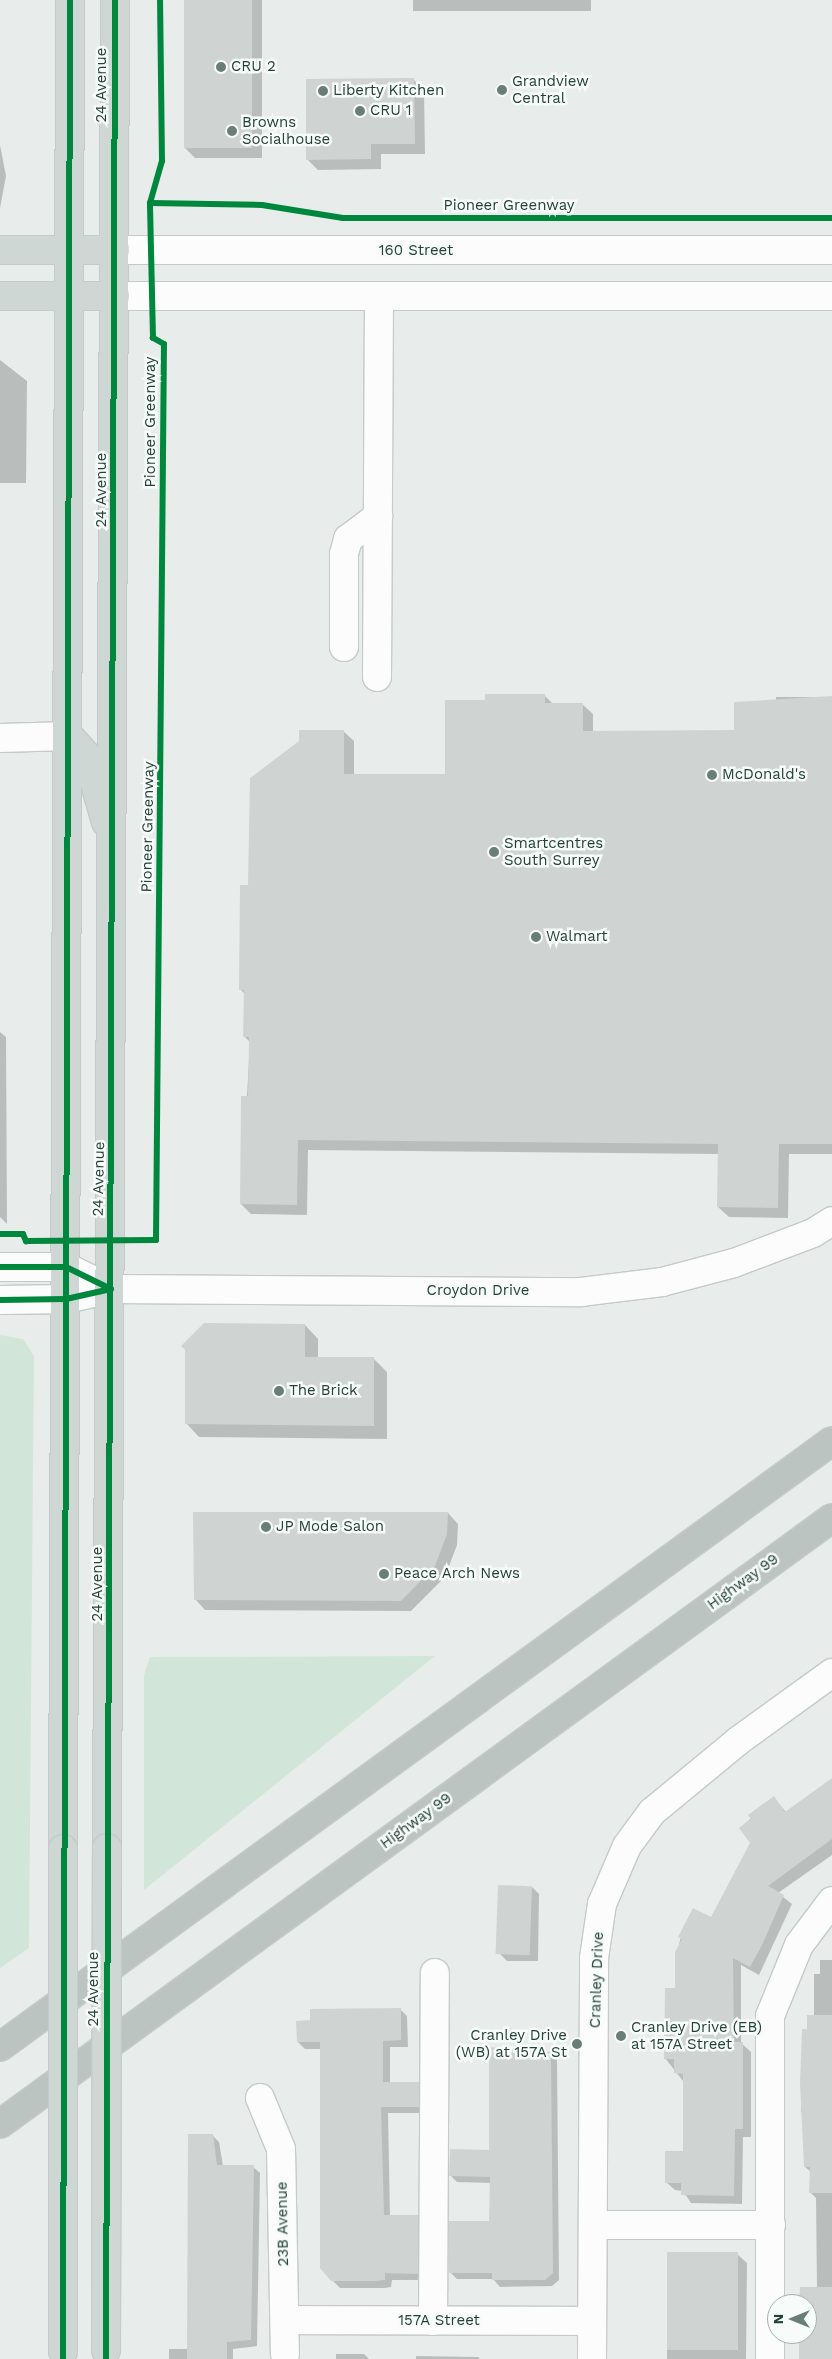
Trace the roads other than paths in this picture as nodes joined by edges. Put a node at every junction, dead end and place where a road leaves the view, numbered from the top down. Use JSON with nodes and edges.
{"nodes":[{"id":1,"x":70,"y":0,"type":"edge"},
{"id":2,"x":115,"y":0,"type":"edge"},
{"id":3,"x":0,"y":250,"type":"edge"},
{"id":4,"x":70,"y":250,"type":"junction"},
{"id":5,"x":115,"y":250,"type":"junction"},
{"id":6,"x":832,"y":250,"type":"edge"},
{"id":7,"x":0,"y":296,"type":"edge"},
{"id":8,"x":70,"y":296,"type":"junction"},
{"id":9,"x":115,"y":296,"type":"junction"},
{"id":10,"x":379,"y":296,"type":"junction"},
{"id":11,"x":832,"y":296,"type":"edge"},
{"id":12,"x":378,"y":516,"type":"junction"},
{"id":13,"x":344,"y":647,"type":"dead end"},
{"id":14,"x":377,"y":677,"type":"dead end"},
{"id":15,"x":69,"y":736,"type":"junction"},
{"id":16,"x":0,"y":738,"type":"edge"},
{"id":17,"x":113,"y":845,"type":"junction"},
{"id":18,"x":832,"y":1221,"type":"edge"},
{"id":19,"x":0,"y":1267,"type":"edge"},
{"id":20,"x":66,"y":1267,"type":"junction"},
{"id":21,"x":111,"y":1289,"type":"junction"},
{"id":22,"x":0,"y":1300,"type":"edge"},
{"id":23,"x":66,"y":1300,"type":"junction"},
{"id":24,"x":832,"y":1442,"type":"edge"},
{"id":25,"x":832,"y":1518,"type":"edge"},
{"id":26,"x":832,"y":1673,"type":"edge"},
{"id":27,"x":832,"y":1901,"type":"edge"},
{"id":28,"x":435,"y":1973,"type":"dead end"},
{"id":29,"x":0,"y":2046,"type":"edge"},
{"id":30,"x":260,"y":2098,"type":"dead end"},
{"id":31,"x":0,"y":2124,"type":"edge"},
{"id":32,"x":771,"y":2225,"type":"junction"},
{"id":33,"x":594,"y":2226,"type":"junction"},
{"id":34,"x":286,"y":2320,"type":"junction"},
{"id":35,"x":433,"y":2321,"type":"junction"},
{"id":36,"x":592,"y":2321,"type":"junction"},
{"id":37,"x":106,"y":2354,"type":"edge"},
{"id":38,"x":285,"y":2354,"type":"dead end"},
{"id":39,"x":63,"y":2355,"type":"edge"},
{"id":40,"x":592,"y":2359,"type":"edge"},
{"id":41,"x":770,"y":2359,"type":"edge"}],
"edges":[{"from":1,"to":4,"type":"main road","name":"24 Avenue"},
{"from":2,"to":5,"type":"main road","name":"24 Avenue"},
{"from":3,"to":4,"type":"main road","name":"160 Street"},
{"from":4,"to":5,"type":"main road","name":"160 Street"},
{"from":4,"to":8,"type":"main road","name":"24 Avenue"},
{"from":5,"to":6,"type":"street","name":"160 Street"},
{"from":5,"to":9,"type":"main road","name":"24 Avenue"},
{"from":7,"to":8,"type":"main road"},
{"from":8,"to":9,"type":"main road"},
{"from":8,"to":15,"type":"main road","name":"24 Avenue"},
{"from":9,"to":10,"type":"street"},
{"from":9,"to":17,"type":"main road","name":"24 Avenue"},
{"from":10,"to":11,"type":"street"},
{"from":10,"to":12,"type":"street"},
{"from":12,"to":13,"type":"street"},
{"from":12,"to":14,"type":"street"},
{"from":15,"to":16,"type":"street"},
{"from":15,"to":17,"type":"main road"},
{"from":15,"to":20,"type":"main road","name":"24 Avenue"},
{"from":17,"to":21,"type":"main road","name":"24 Avenue"},
{"from":18,"to":21,"type":"street","name":"Croydon Drive"},
{"from":19,"to":20,"type":"street","name":"Croydon Drive"},
{"from":20,"to":21,"type":"street","name":"Croydon Drive"},
{"from":20,"to":23,"type":"main road","name":"24 Avenue"},
{"from":21,"to":23,"type":"street","name":"Croydon Drive"},
{"from":21,"to":37,"type":"main road","name":"24 Avenue","bridge":true},
{"from":22,"to":23,"type":"street","name":"Croydon Drive"},
{"from":23,"to":39,"type":"main road","name":"24 Avenue","bridge":true},
{"from":24,"to":29,"type":"highway"},
{"from":25,"to":31,"type":"highway","name":"Highway 99"},
{"from":26,"to":33,"type":"street","name":"Cranley Drive"},
{"from":27,"to":32,"type":"street"},
{"from":28,"to":35,"type":"street"},
{"from":30,"to":34,"type":"street","name":"23B Avenue"},
{"from":32,"to":33,"type":"street"},
{"from":32,"to":41,"type":"street"},
{"from":33,"to":36,"type":"street","name":"Cranley Drive"},
{"from":34,"to":35,"type":"street","name":"157A Street"},
{"from":34,"to":38,"type":"street","name":"23B Avenue"},
{"from":35,"to":36,"type":"street","name":"157A Street"},
{"from":36,"to":40,"type":"street","name":"Cranley Drive"}]}
